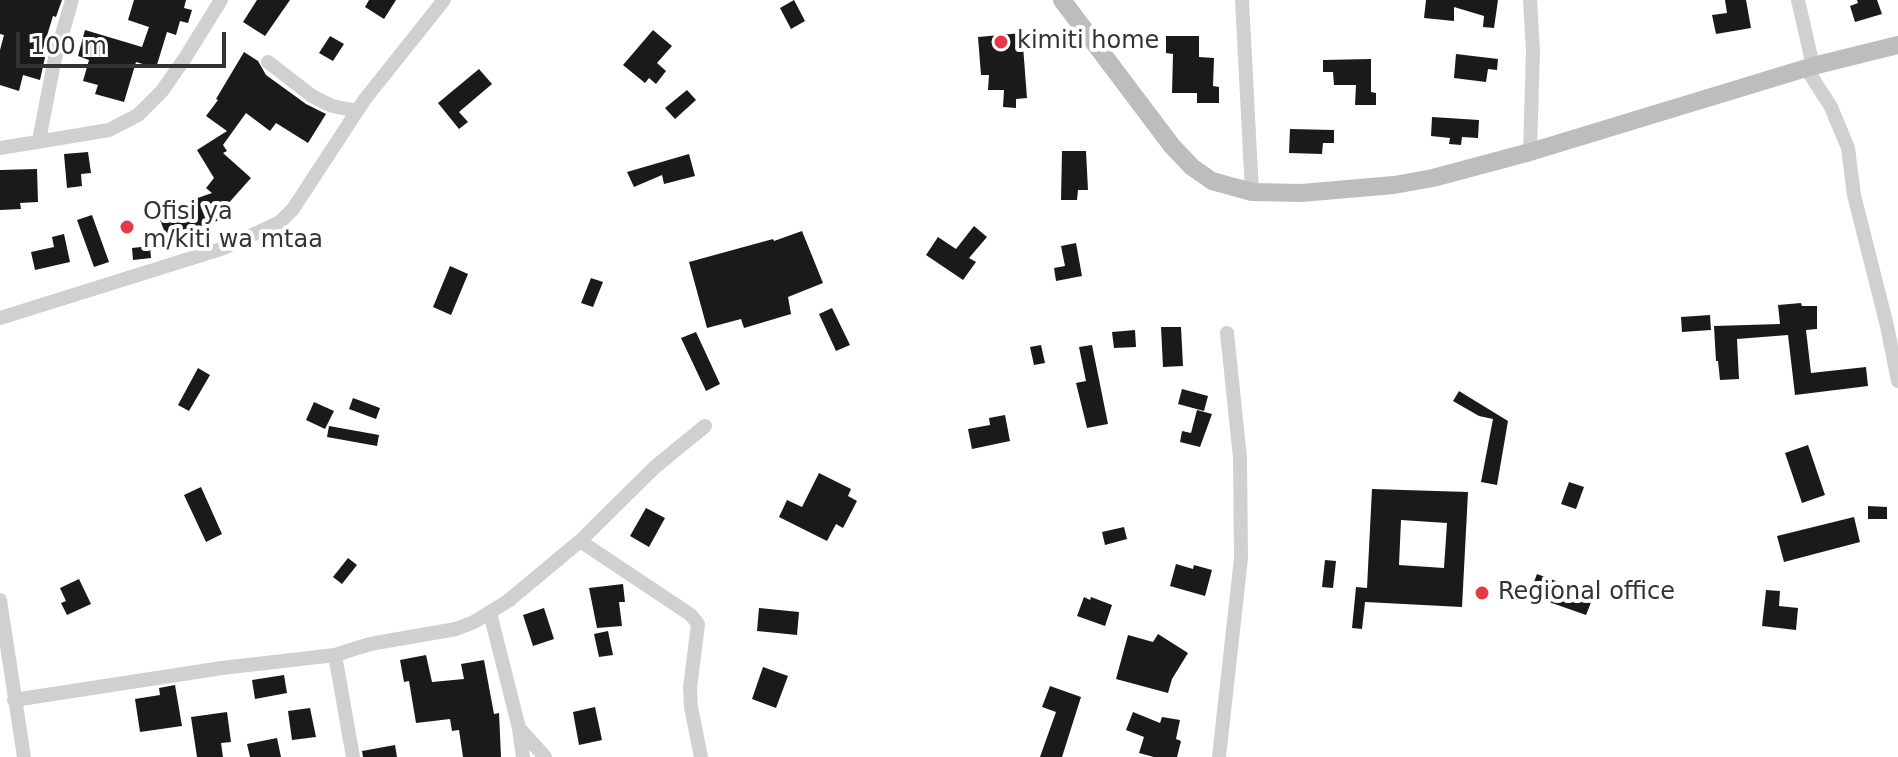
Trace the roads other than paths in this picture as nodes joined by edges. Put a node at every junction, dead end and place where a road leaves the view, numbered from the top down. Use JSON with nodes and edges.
{"nodes":[{"id":1,"x":72,"y":0,"type":"edge"},
{"id":2,"x":221,"y":0,"type":"edge"},
{"id":3,"x":444,"y":0,"type":"edge"},
{"id":4,"x":1062,"y":0,"type":"edge"},
{"id":5,"x":1242,"y":0,"type":"edge"},
{"id":6,"x":1530,"y":0,"type":"edge"},
{"id":7,"x":1798,"y":0,"type":"edge"},
{"id":8,"x":1898,"y":45,"type":"edge"},
{"id":9,"x":268,"y":62,"type":"dead end"},
{"id":10,"x":1810,"y":67,"type":"junction"},
{"id":11,"x":357,"y":111,"type":"junction"},
{"id":12,"x":39,"y":140,"type":"junction"},
{"id":13,"x":0,"y":148,"type":"edge"},
{"id":14,"x":1530,"y":152,"type":"junction"},
{"id":15,"x":1252,"y":192,"type":"junction"},
{"id":16,"x":0,"y":318,"type":"edge"},
{"id":17,"x":1227,"y":333,"type":"dead end"},
{"id":18,"x":1898,"y":381,"type":"edge"},
{"id":19,"x":705,"y":426,"type":"dead end"},
{"id":20,"x":580,"y":541,"type":"junction"},
{"id":21,"x":0,"y":600,"type":"edge"},
{"id":22,"x":490,"y":613,"type":"junction"},
{"id":23,"x":335,"y":655,"type":"junction"},
{"id":24,"x":14,"y":700,"type":"junction"},
{"id":25,"x":519,"y":728,"type":"junction"},
{"id":26,"x":24,"y":757,"type":"edge"},
{"id":27,"x":353,"y":757,"type":"edge"},
{"id":28,"x":523,"y":757,"type":"edge"},
{"id":29,"x":545,"y":757,"type":"edge"},
{"id":30,"x":701,"y":757,"type":"edge"},
{"id":31,"x":1219,"y":757,"type":"edge"}],
"edges":[{"from":1,"to":12,"type":"street"},
{"from":2,"to":12,"type":"street"},
{"from":3,"to":11,"type":"street"},
{"from":4,"to":15,"type":"street"},
{"from":5,"to":15,"type":"street"},
{"from":6,"to":14,"type":"street"},
{"from":7,"to":10,"type":"street"},
{"from":8,"to":10,"type":"street"},
{"from":9,"to":11,"type":"street"},
{"from":10,"to":14,"type":"street"},
{"from":10,"to":18,"type":"street"},
{"from":11,"to":16,"type":"street"},
{"from":12,"to":13,"type":"street"},
{"from":14,"to":15,"type":"street"},
{"from":17,"to":31,"type":"street"},
{"from":19,"to":20,"type":"street"},
{"from":20,"to":22,"type":"street"},
{"from":20,"to":30,"type":"street"},
{"from":21,"to":24,"type":"street"},
{"from":22,"to":23,"type":"street"},
{"from":22,"to":25,"type":"street"},
{"from":23,"to":24,"type":"street"},
{"from":23,"to":27,"type":"street"},
{"from":24,"to":26,"type":"street"},
{"from":25,"to":28,"type":"street"},
{"from":25,"to":29,"type":"street"}]}
